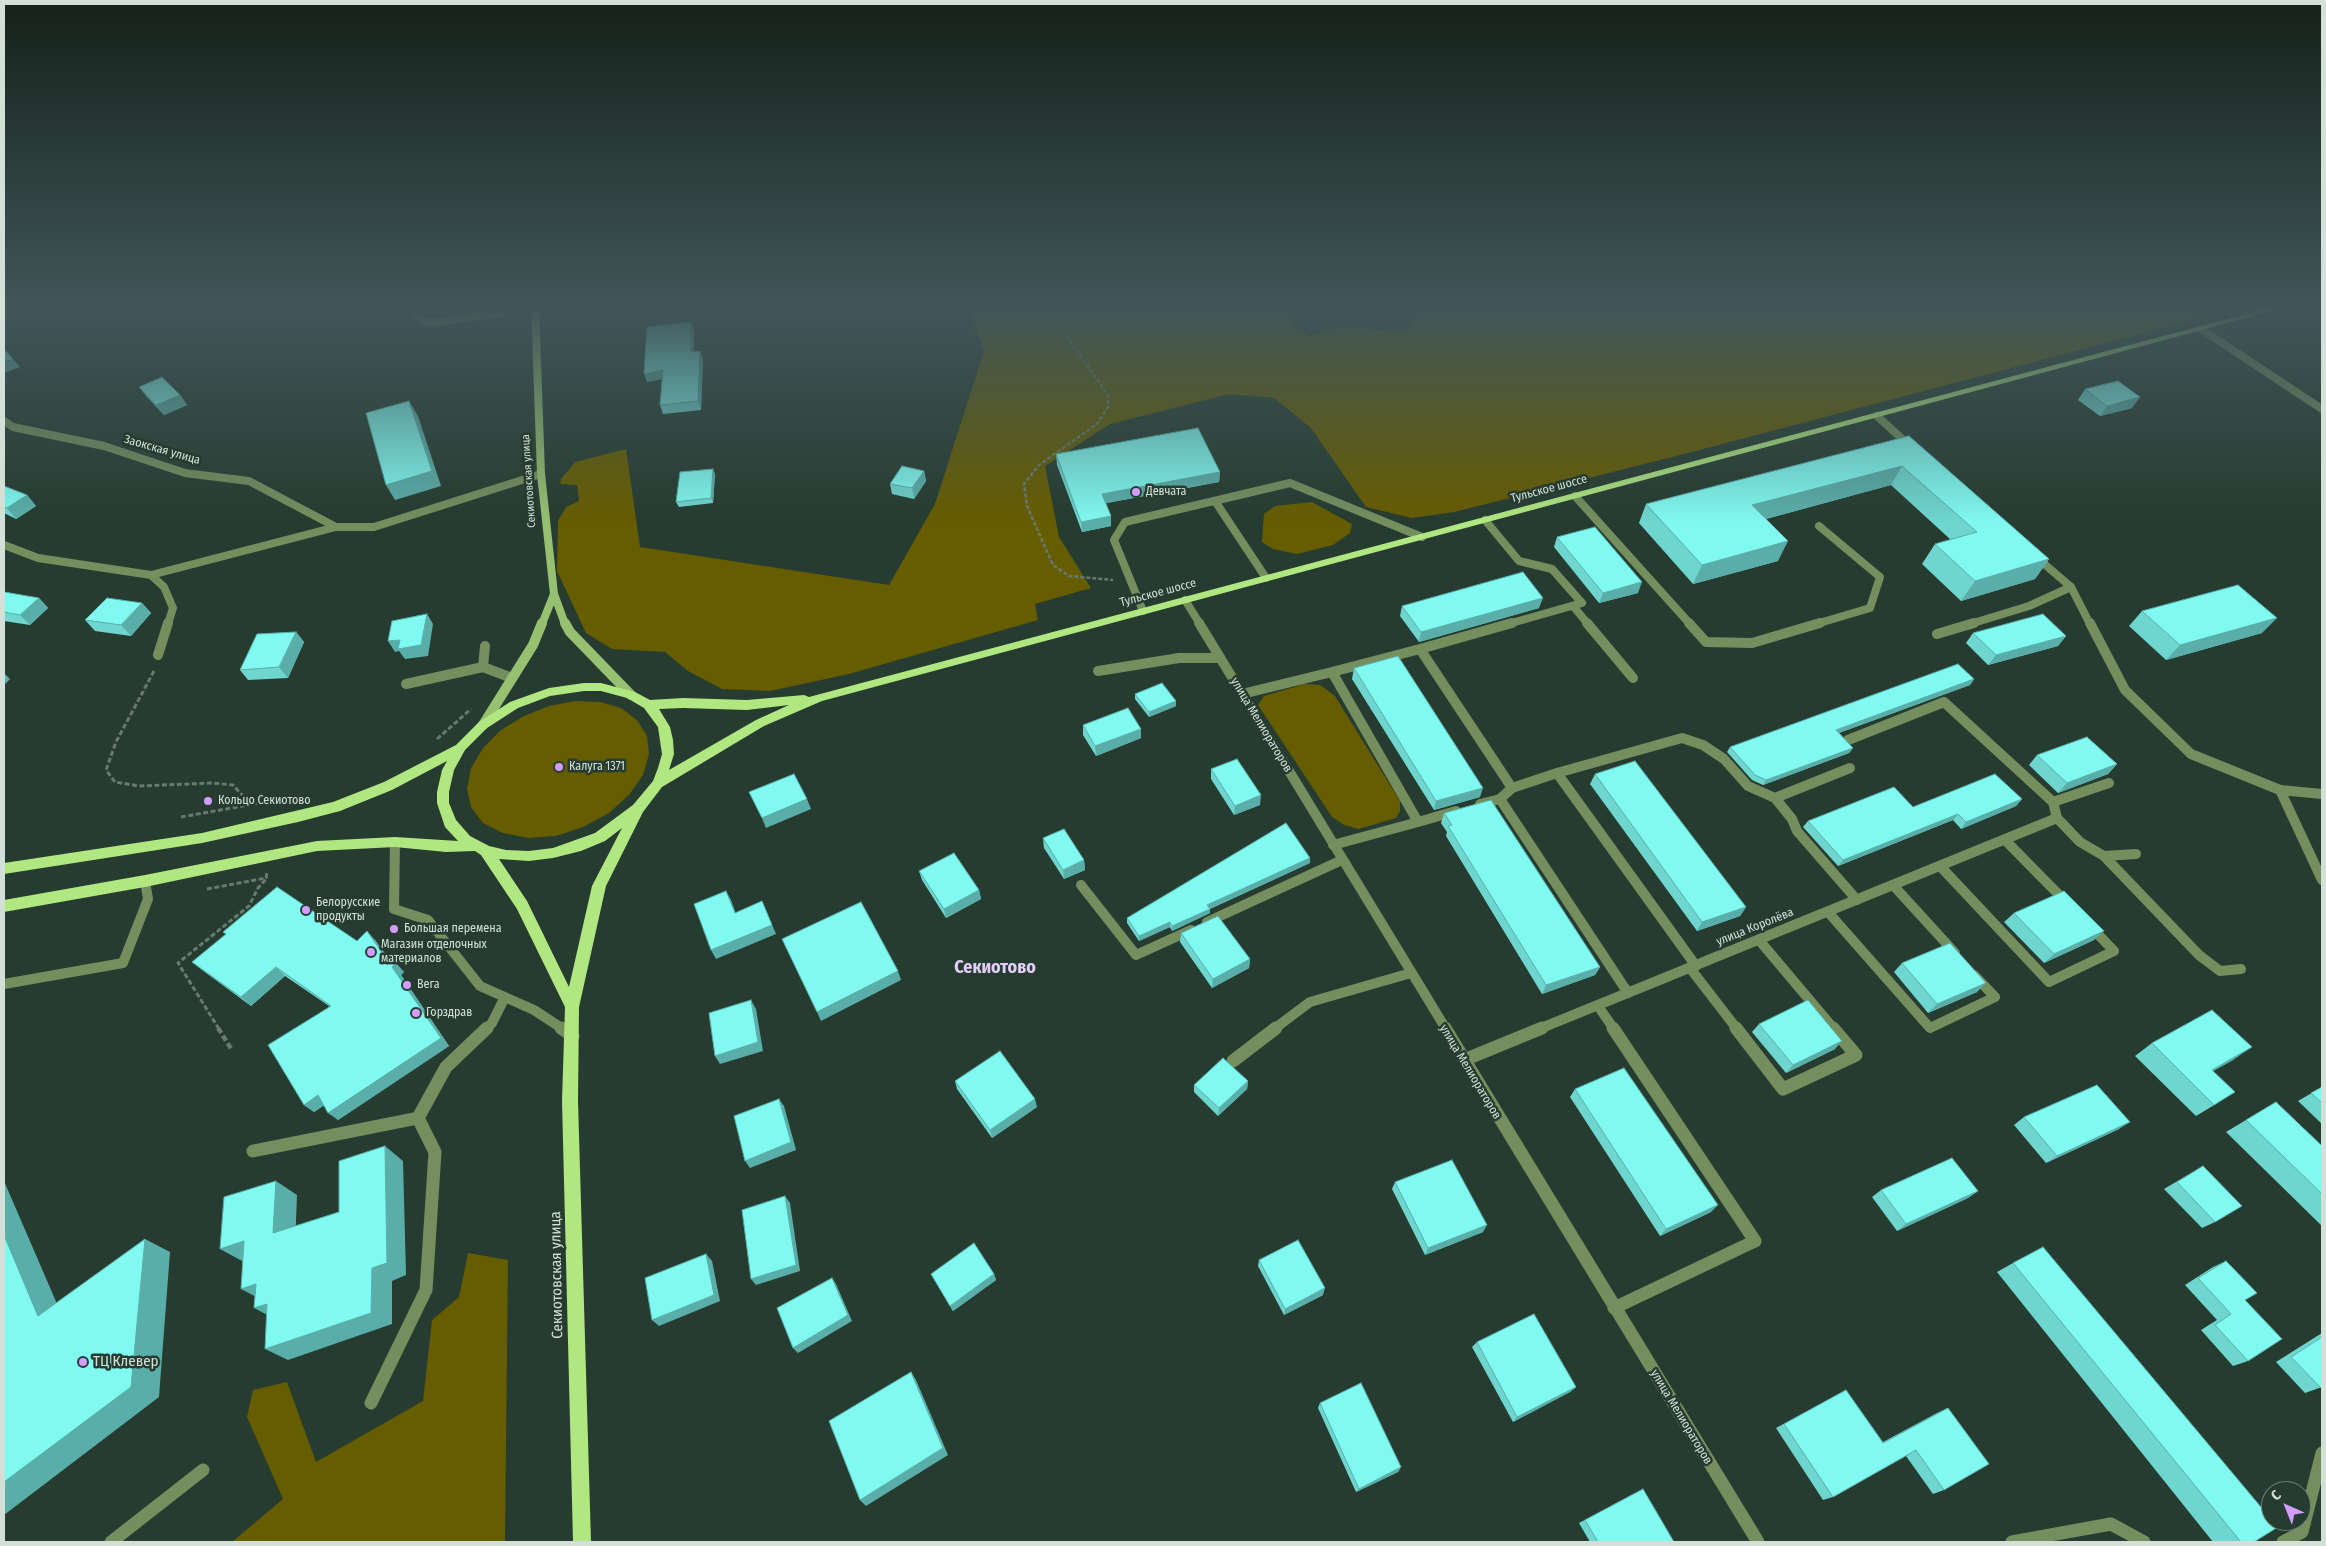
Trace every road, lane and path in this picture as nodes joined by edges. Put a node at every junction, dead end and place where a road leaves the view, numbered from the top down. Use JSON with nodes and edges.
{"nodes":[{"id":1,"x":538,"y":378,"type":"edge"},
{"id":2,"x":1096,"y":378,"type":"edge"},
{"id":3,"x":2017,"y":378,"type":"edge"},
{"id":4,"x":2275,"y":378,"type":"edge"},
{"id":5,"x":2322,"y":409,"type":"edge"},
{"id":6,"x":1876,"y":416,"type":"junction"},
{"id":7,"x":4,"y":421,"type":"edge"},
{"id":8,"x":1920,"y":455,"type":"edge"},
{"id":9,"x":541,"y":474,"type":"junction"},
{"id":10,"x":1575,"y":496,"type":"junction"},
{"id":11,"x":1215,"y":501,"type":"junction"},
{"id":12,"x":1485,"y":520,"type":"junction"},
{"id":13,"x":1819,"y":526,"type":"dead end"},
{"id":14,"x":336,"y":528,"type":"junction"},
{"id":15,"x":1422,"y":537,"type":"junction"},
{"id":16,"x":4,"y":545,"type":"edge"},
{"id":17,"x":2028,"y":550,"type":"edge"},
{"id":18,"x":151,"y":575,"type":"junction"},
{"id":19,"x":1266,"y":578,"type":"junction"},
{"id":20,"x":1131,"y":580,"type":"junction"},
{"id":21,"x":2071,"y":587,"type":"junction"},
{"id":22,"x":554,"y":594,"type":"junction"},
{"id":23,"x":1185,"y":600,"type":"junction"},
{"id":24,"x":1573,"y":606,"type":"junction"},
{"id":25,"x":1144,"y":611,"type":"junction"},
{"id":26,"x":1938,"y":634,"type":"dead end"},
{"id":27,"x":484,"y":646,"type":"dead end"},
{"id":28,"x":1420,"y":649,"type":"junction"},
{"id":29,"x":158,"y":655,"type":"joint"},
{"id":30,"x":1220,"y":658,"type":"junction"},
{"id":31,"x":483,"y":667,"type":"junction"},
{"id":32,"x":1098,"y":671,"type":"dead end"},
{"id":33,"x":1332,"y":672,"type":"junction"},
{"id":34,"x":512,"y":678,"type":"junction"},
{"id":35,"x":1633,"y":678,"type":"dead end"},
{"id":36,"x":406,"y":684,"type":"dead end"},
{"id":37,"x":1242,"y":694,"type":"junction"},
{"id":38,"x":631,"y":695,"type":"junction"},
{"id":39,"x":819,"y":697,"type":"junction"},
{"id":40,"x":648,"y":705,"type":"junction"},
{"id":41,"x":474,"y":706,"type":"dead end"},
{"id":42,"x":483,"y":725,"type":"junction"},
{"id":43,"x":1848,"y":740,"type":"edge"},
{"id":44,"x":431,"y":743,"type":"dead end"},
{"id":45,"x":461,"y":747,"type":"junction"},
{"id":46,"x":1850,"y":768,"type":"dead end"},
{"id":47,"x":1557,"y":773,"type":"junction"},
{"id":48,"x":658,"y":783,"type":"junction"},
{"id":49,"x":2109,"y":783,"type":"dead end"},
{"id":50,"x":1512,"y":788,"type":"junction"},
{"id":51,"x":2280,"y":790,"type":"junction"},
{"id":52,"x":2322,"y":794,"type":"edge"},
{"id":53,"x":1775,"y":798,"type":"junction"},
{"id":54,"x":284,"y":799,"type":"dead end"},
{"id":55,"x":1500,"y":799,"type":"junction"},
{"id":56,"x":2053,"y":802,"type":"junction"},
{"id":57,"x":239,"y":807,"type":"junction"},
{"id":58,"x":638,"y":809,"type":"junction"},
{"id":59,"x":181,"y":817,"type":"dead end"},
{"id":60,"x":2058,"y":818,"type":"junction"},
{"id":61,"x":1418,"y":822,"type":"junction"},
{"id":62,"x":2005,"y":840,"type":"junction"},
{"id":63,"x":395,"y":842,"type":"junction"},
{"id":64,"x":1333,"y":845,"type":"junction"},
{"id":65,"x":481,"y":848,"type":"junction"},
{"id":66,"x":2136,"y":854,"type":"dead end"},
{"id":67,"x":2104,"y":856,"type":"junction"},
{"id":68,"x":1342,"y":860,"type":"junction"},
{"id":69,"x":1940,"y":866,"type":"junction"},
{"id":70,"x":4,"y":869,"type":"edge"},
{"id":71,"x":266,"y":878,"type":"dead end"},
{"id":72,"x":2322,"y":880,"type":"edge"},
{"id":73,"x":145,"y":881,"type":"junction"},
{"id":74,"x":1081,"y":885,"type":"dead end"},
{"id":75,"x":1893,"y":885,"type":"junction"},
{"id":76,"x":1857,"y":900,"type":"junction"},
{"id":77,"x":4,"y":906,"type":"edge"},
{"id":78,"x":1828,"y":912,"type":"junction"},
{"id":79,"x":1759,"y":940,"type":"junction"},
{"id":80,"x":1693,"y":967,"type":"junction"},
{"id":81,"x":2241,"y":969,"type":"dead end"},
{"id":82,"x":1411,"y":973,"type":"junction"},
{"id":83,"x":4,"y":984,"type":"edge"},
{"id":84,"x":1628,"y":993,"type":"junction"},
{"id":85,"x":505,"y":997,"type":"junction"},
{"id":86,"x":1598,"y":1006,"type":"junction"},
{"id":87,"x":572,"y":1007,"type":"junction"},
{"id":88,"x":573,"y":1036,"type":"junction"},
{"id":89,"x":232,"y":1050,"type":"dead end"},
{"id":90,"x":1233,"y":1060,"type":"dead end"},
{"id":91,"x":1464,"y":1060,"type":"junction"},
{"id":92,"x":418,"y":1118,"type":"junction"},
{"id":93,"x":254,"y":1151,"type":"dead end"},
{"id":94,"x":1614,"y":1308,"type":"junction"},
{"id":95,"x":371,"y":1403,"type":"dead end"},
{"id":96,"x":2322,"y":1453,"type":"edge"},
{"id":97,"x":203,"y":1470,"type":"dead end"},
{"id":98,"x":110,"y":1542,"type":"edge"},
{"id":99,"x":582,"y":1542,"type":"edge"},
{"id":100,"x":1758,"y":1542,"type":"edge"},
{"id":101,"x":2012,"y":1542,"type":"edge"},
{"id":102,"x":2144,"y":1542,"type":"edge"},
{"id":103,"x":2283,"y":1542,"type":"edge"}],
"edges":[{"from":1,"to":9,"type":"main road","name":"Секиотовская улица"},
{"from":2,"to":20,"type":"path"},
{"from":3,"to":6,"type":"main road","name":"Тульское шоссе"},
{"from":4,"to":5,"type":"street"},
{"from":6,"to":8,"type":"street"},
{"from":6,"to":10,"type":"main road","name":"Тульское шоссе"},
{"from":7,"to":14,"type":"street","name":"Заокская улица"},
{"from":9,"to":14,"type":"street","name":"Заокская улица"},
{"from":9,"to":22,"type":"main road","name":"Секиотовская улица"},
{"from":10,"to":12,"type":"main road","name":"Тульское шоссе"},
{"from":10,"to":13,"type":"street"},
{"from":11,"to":15,"type":"street"},
{"from":11,"to":19,"type":"street"},
{"from":11,"to":20,"type":"street"},
{"from":12,"to":15,"type":"main road","name":"Тульское шоссе"},
{"from":12,"to":24,"type":"street"},
{"from":14,"to":18,"type":"street","name":"Заокская улица"},
{"from":15,"to":19,"type":"main road","name":"Тульское шоссе"},
{"from":16,"to":18,"type":"street","name":"Заокская улица"},
{"from":17,"to":21,"type":"street"},
{"from":18,"to":29,"type":"street"},
{"from":19,"to":23,"type":"main road","name":"Тульское шоссе"},
{"from":20,"to":25,"type":"street"},
{"from":21,"to":26,"type":"street"},
{"from":21,"to":51,"type":"street"},
{"from":22,"to":34,"type":"main road"},
{"from":22,"to":38,"type":"main road","name":"Секиотовская улица"},
{"from":23,"to":25,"type":"main road","name":"Тульское шоссе"},
{"from":23,"to":30,"type":"street","name":"улица Мелиораторов"},
{"from":24,"to":28,"type":"street"},
{"from":24,"to":35,"type":"street"},
{"from":25,"to":39,"type":"main road","name":"Тульское шоссе"},
{"from":27,"to":31,"type":"street"},
{"from":28,"to":33,"type":"street"},
{"from":28,"to":50,"type":"street"},
{"from":29,"to":57,"type":"path"},
{"from":30,"to":32,"type":"street"},
{"from":30,"to":37,"type":"street","name":"улица Мелиораторов"},
{"from":31,"to":34,"type":"street"},
{"from":31,"to":36,"type":"street"},
{"from":33,"to":37,"type":"street"},
{"from":33,"to":61,"type":"street"},
{"from":34,"to":42,"type":"main road"},
{"from":37,"to":64,"type":"street","name":"улица Мелиораторов"},
{"from":38,"to":40,"type":"main road"},
{"from":38,"to":42,"type":"main road"},
{"from":39,"to":40,"type":"main road"},
{"from":39,"to":48,"type":"main road"},
{"from":40,"to":48,"type":"main road"},
{"from":41,"to":44,"type":"path"},
{"from":42,"to":45,"type":"main road"},
{"from":43,"to":56,"type":"street"},
{"from":45,"to":65,"type":"main road"},
{"from":45,"to":70,"type":"main road"},
{"from":46,"to":53,"type":"street"},
{"from":47,"to":50,"type":"street"},
{"from":47,"to":53,"type":"street"},
{"from":47,"to":80,"type":"street"},
{"from":48,"to":58,"type":"main road"},
{"from":49,"to":56,"type":"street"},
{"from":50,"to":55,"type":"street"},
{"from":51,"to":52,"type":"street"},
{"from":51,"to":72,"type":"street"},
{"from":53,"to":76,"type":"street"},
{"from":54,"to":57,"type":"path"},
{"from":55,"to":61,"type":"street"},
{"from":55,"to":84,"type":"street"},
{"from":56,"to":60,"type":"street"},
{"from":57,"to":59,"type":"path"},
{"from":58,"to":65,"type":"main road"},
{"from":58,"to":87,"type":"main road"},
{"from":60,"to":62,"type":"street","name":"улица Королёва"},
{"from":60,"to":67,"type":"street"},
{"from":61,"to":64,"type":"street"},
{"from":62,"to":69,"type":"street","name":"улица Королёва"},
{"from":62,"to":69,"type":"street"},
{"from":63,"to":65,"type":"main road"},
{"from":63,"to":73,"type":"main road"},
{"from":63,"to":85,"type":"street"},
{"from":64,"to":68,"type":"street","name":"улица Мелиораторов"},
{"from":65,"to":87,"type":"main road"},
{"from":66,"to":67,"type":"street"},
{"from":67,"to":81,"type":"street"},
{"from":68,"to":74,"type":"street"},
{"from":68,"to":82,"type":"street","name":"улица Мелиораторов"},
{"from":69,"to":75,"type":"street","name":"улица Королёва"},
{"from":71,"to":89,"type":"path"},
{"from":73,"to":77,"type":"main road"},
{"from":73,"to":83,"type":"street"},
{"from":75,"to":76,"type":"street","name":"улица Королёва"},
{"from":75,"to":78,"type":"street"},
{"from":76,"to":78,"type":"street","name":"улица Королёва"},
{"from":78,"to":79,"type":"street","name":"улица Королёва"},
{"from":79,"to":80,"type":"street","name":"улица Королёва"},
{"from":79,"to":80,"type":"street"},
{"from":80,"to":84,"type":"street","name":"улица Королёва"},
{"from":82,"to":90,"type":"street"},
{"from":82,"to":91,"type":"street","name":"улица Мелиораторов"},
{"from":84,"to":86,"type":"street","name":"улица Королёва"},
{"from":85,"to":88,"type":"street"},
{"from":85,"to":92,"type":"street"},
{"from":86,"to":91,"type":"street","name":"улица Королёва"},
{"from":86,"to":94,"type":"street"},
{"from":87,"to":88,"type":"main road","name":"Секиотовская улица"},
{"from":88,"to":99,"type":"main road","name":"Секиотовская улица"},
{"from":91,"to":94,"type":"street","name":"улица Мелиораторов"},
{"from":92,"to":93,"type":"street"},
{"from":92,"to":95,"type":"street"},
{"from":94,"to":100,"type":"street","name":"улица Мелиораторов"},
{"from":96,"to":103,"type":"street"},
{"from":97,"to":98,"type":"street"},
{"from":101,"to":102,"type":"street"}]}
